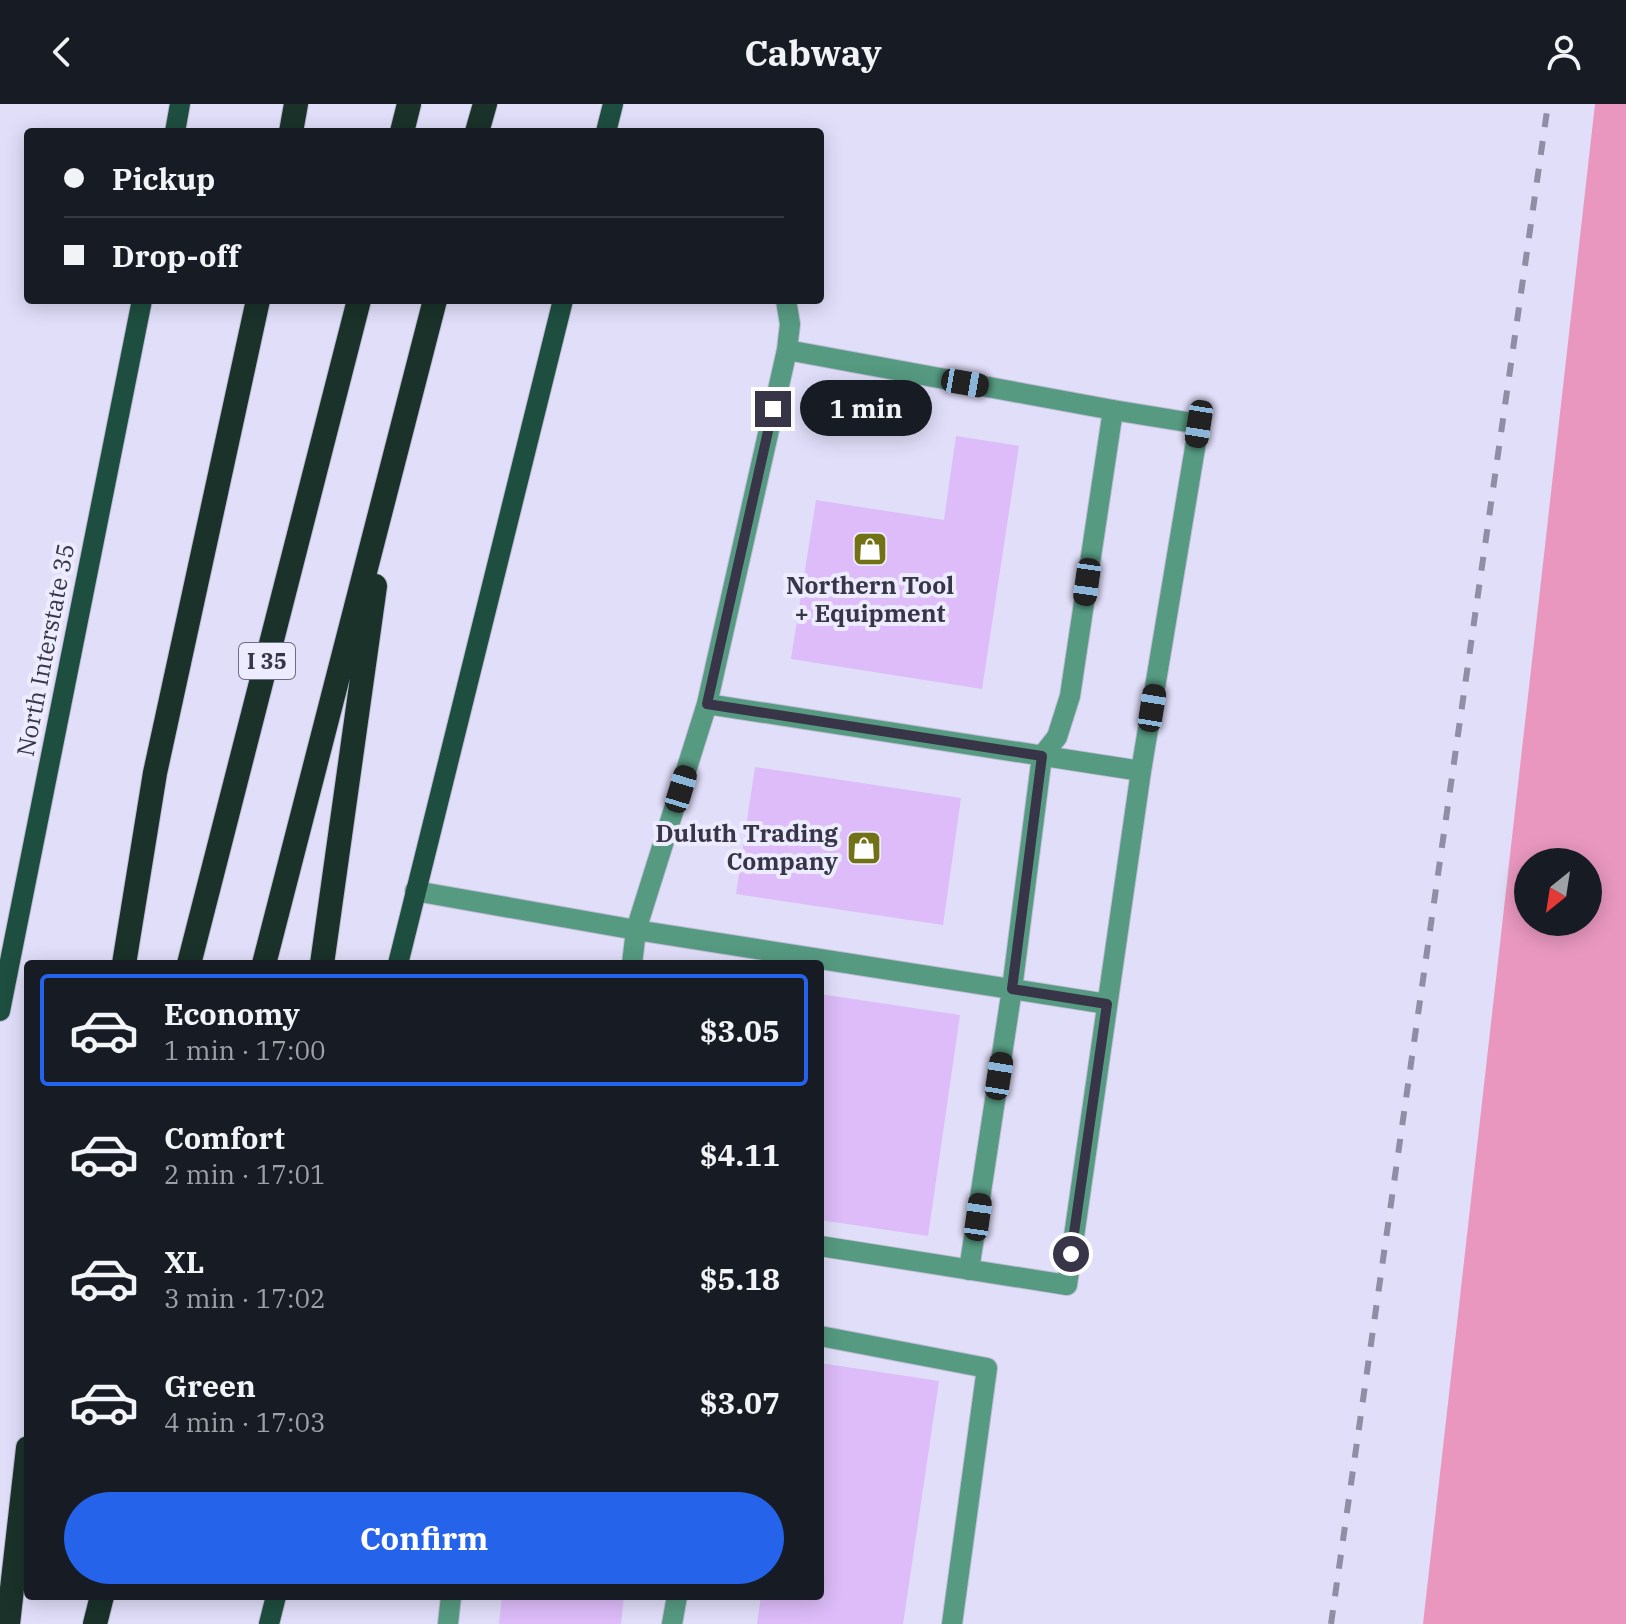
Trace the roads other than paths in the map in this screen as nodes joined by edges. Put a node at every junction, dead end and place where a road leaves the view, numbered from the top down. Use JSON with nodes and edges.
{"nodes":[{"id":1,"x":180,"y":104,"type":"edge"},
{"id":2,"x":296,"y":104,"type":"edge"},
{"id":3,"x":409,"y":104,"type":"edge"},
{"id":4,"x":485,"y":104,"type":"edge"},
{"id":5,"x":613,"y":104,"type":"edge"},
{"id":6,"x":176,"y":128,"type":"edge"},
{"id":7,"x":292,"y":128,"type":"edge"},
{"id":8,"x":403,"y":128,"type":"edge"},
{"id":9,"x":478,"y":128,"type":"edge"},
{"id":10,"x":607,"y":128,"type":"edge"},
{"id":11,"x":141,"y":304,"type":"edge"},
{"id":12,"x":257,"y":304,"type":"edge"},
{"id":13,"x":358,"y":304,"type":"edge"},
{"id":14,"x":434,"y":304,"type":"edge"},
{"id":15,"x":562,"y":304,"type":"edge"},
{"id":16,"x":787,"y":304,"type":"edge"},
{"id":17,"x":787,"y":350,"type":"junction"},
{"id":18,"x":1113,"y":410,"type":"junction"},
{"id":19,"x":391,"y":471,"type":"junction"},
{"id":20,"x":707,"y":704,"type":"junction"},
{"id":21,"x":1042,"y":756,"type":"junction"},
{"id":22,"x":1141,"y":771,"type":"junction"},
{"id":23,"x":415,"y":891,"type":"junction"},
{"id":24,"x":636,"y":930,"type":"junction"},
{"id":25,"x":728,"y":954,"type":"edge"},
{"id":26,"x":125,"y":960,"type":"edge"},
{"id":27,"x":190,"y":960,"type":"edge"},
{"id":28,"x":265,"y":960,"type":"edge"},
{"id":29,"x":323,"y":960,"type":"edge"},
{"id":30,"x":399,"y":960,"type":"edge"},
{"id":31,"x":632,"y":960,"type":"edge"},
{"id":32,"x":777,"y":960,"type":"edge"},
{"id":33,"x":824,"y":966,"type":"edge"},
{"id":34,"x":1012,"y":989,"type":"junction"},
{"id":35,"x":1107,"y":1004,"type":"junction"},
{"id":36,"x":0,"y":1011,"type":"edge"},
{"id":37,"x":824,"y":1247,"type":"edge"},
{"id":38,"x":969,"y":1270,"type":"junction"},
{"id":39,"x":824,"y":1337,"type":"edge"},
{"id":40,"x":24,"y":1483,"type":"edge"},
{"id":41,"x":27,"y":1600,"type":"edge"},
{"id":42,"x":101,"y":1600,"type":"edge"},
{"id":43,"x":275,"y":1600,"type":"edge"},
{"id":44,"x":451,"y":1600,"type":"edge"},
{"id":45,"x":676,"y":1600,"type":"edge"},
{"id":46,"x":8,"y":1624,"type":"edge"},
{"id":47,"x":21,"y":1624,"type":"edge"},
{"id":48,"x":95,"y":1624,"type":"edge"},
{"id":49,"x":269,"y":1624,"type":"edge"},
{"id":50,"x":448,"y":1624,"type":"edge"},
{"id":51,"x":672,"y":1624,"type":"edge"},
{"id":52,"x":952,"y":1624,"type":"edge"}],
"edges":[{"from":1,"to":6,"type":"main road"},
{"from":2,"to":7,"type":"highway"},
{"from":3,"to":8,"type":"highway"},
{"from":4,"to":9,"type":"highway"},
{"from":5,"to":10,"type":"main road"},
{"from":11,"to":36,"type":"main road","name":"North Interstate 35"},
{"from":12,"to":26,"type":"highway"},
{"from":13,"to":27,"type":"highway","number":"I 35"},
{"from":14,"to":19,"type":"highway"},
{"from":15,"to":23,"type":"main road"},
{"from":16,"to":17,"type":"lane"},
{"from":17,"to":18,"type":"lane"},
{"from":17,"to":20,"type":"lane"},
{"from":18,"to":21,"type":"lane"},
{"from":18,"to":22,"type":"lane"},
{"from":19,"to":28,"type":"highway"},
{"from":19,"to":29,"type":"highway"},
{"from":20,"to":21,"type":"lane"},
{"from":20,"to":24,"type":"lane"},
{"from":21,"to":22,"type":"lane"},
{"from":21,"to":34,"type":"lane"},
{"from":22,"to":35,"type":"lane"},
{"from":23,"to":24,"type":"lane"},
{"from":23,"to":30,"type":"main road"},
{"from":24,"to":25,"type":"lane"},
{"from":24,"to":31,"type":"lane"},
{"from":25,"to":32,"type":"lane"},
{"from":33,"to":34,"type":"lane"},
{"from":34,"to":35,"type":"lane"},
{"from":34,"to":38,"type":"lane"},
{"from":35,"to":38,"type":"lane"},
{"from":37,"to":38,"type":"lane"},
{"from":39,"to":52,"type":"lane"},
{"from":40,"to":46,"type":"highway"},
{"from":41,"to":47,"type":"highway"},
{"from":42,"to":48,"type":"highway"},
{"from":43,"to":49,"type":"main road"},
{"from":44,"to":50,"type":"lane"},
{"from":45,"to":51,"type":"lane"}]}
